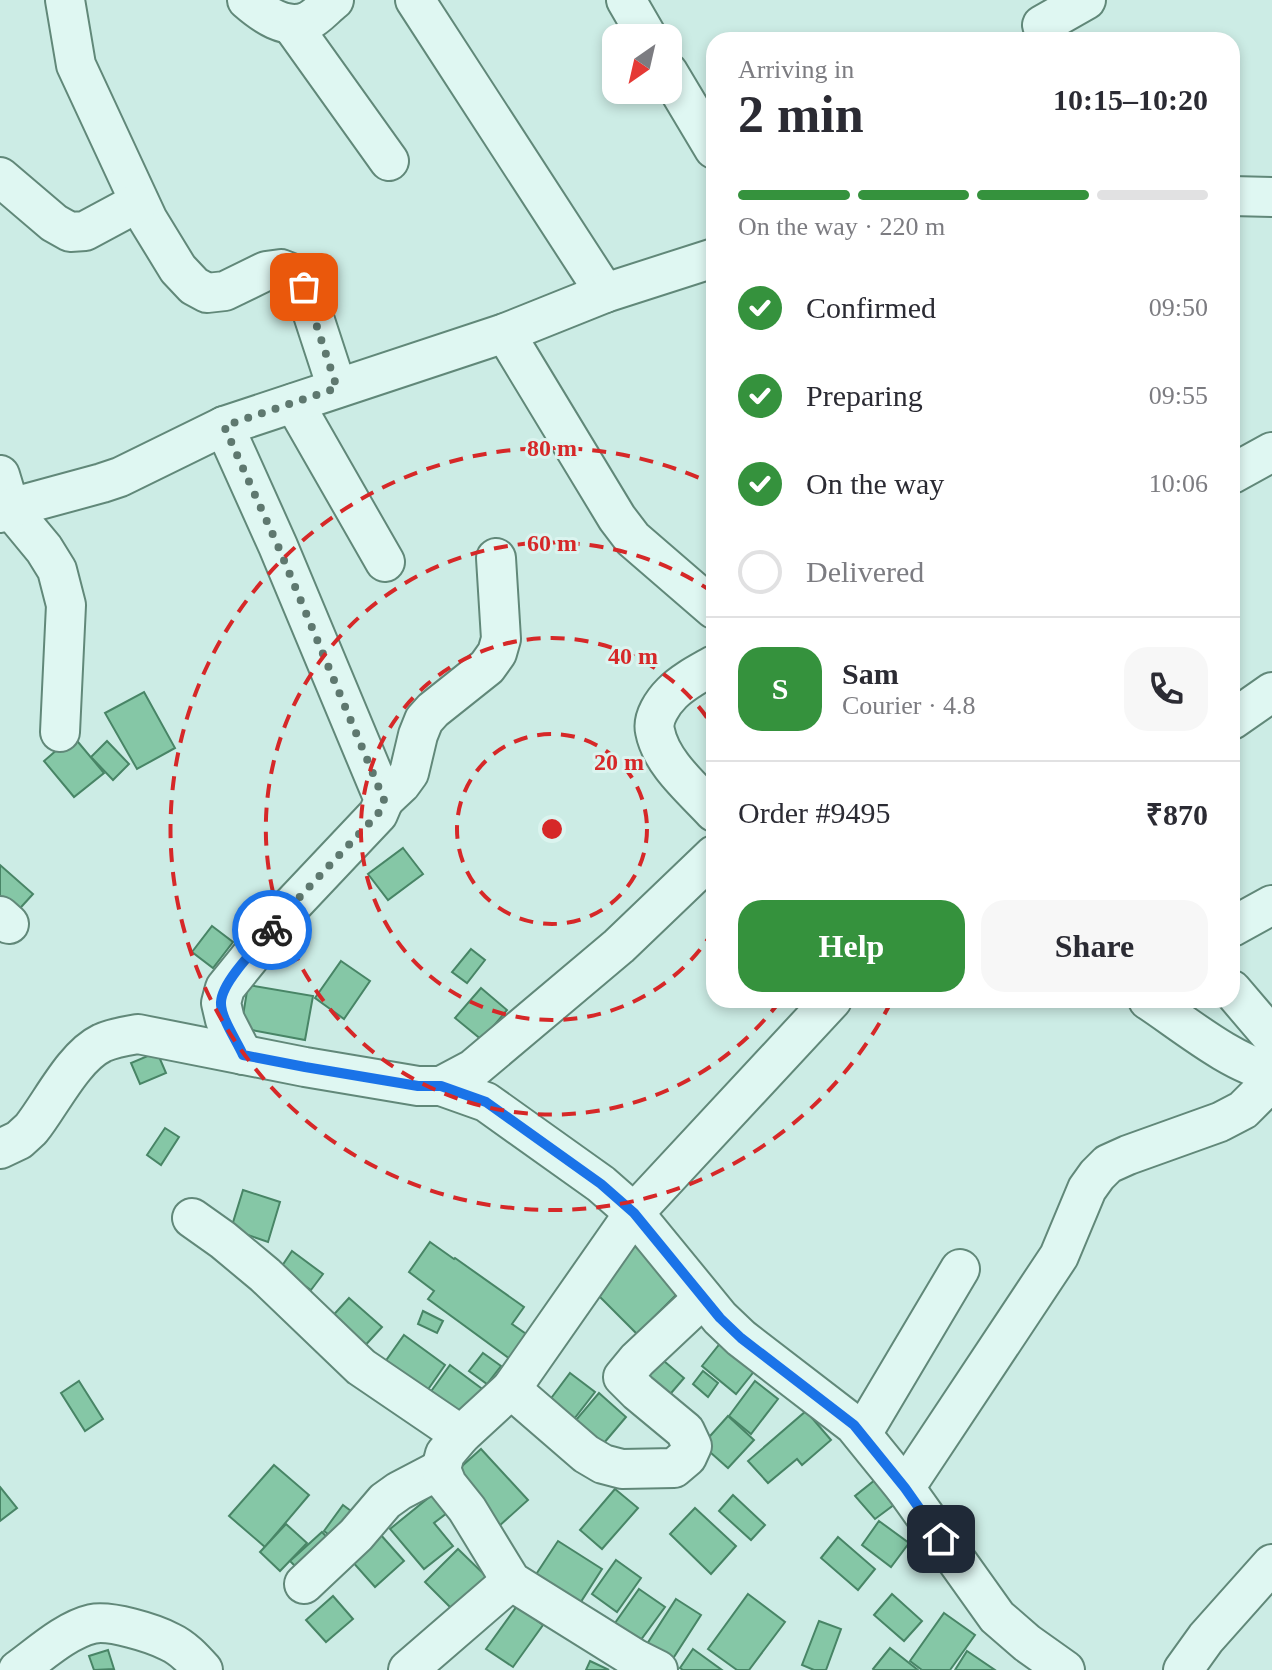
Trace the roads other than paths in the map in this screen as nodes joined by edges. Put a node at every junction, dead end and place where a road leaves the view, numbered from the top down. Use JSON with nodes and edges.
{"nodes":[{"id":1,"x":65,"y":0,"type":"edge"},
{"id":2,"x":247,"y":0,"type":"edge"},
{"id":3,"x":334,"y":0,"type":"edge"},
{"id":4,"x":415,"y":0,"type":"edge"},
{"id":5,"x":626,"y":0,"type":"edge"},
{"id":6,"x":1086,"y":0,"type":"edge"},
{"id":7,"x":1041,"y":22,"type":"edge"},
{"id":8,"x":291,"y":24,"type":"junction"},
{"id":9,"x":640,"y":24,"type":"edge"},
{"id":10,"x":682,"y":95,"type":"edge"},
{"id":11,"x":706,"y":136,"type":"edge"},
{"id":12,"x":389,"y":161,"type":"dead end"},
{"id":13,"x":0,"y":177,"type":"edge"},
{"id":14,"x":1240,"y":196,"type":"edge"},
{"id":15,"x":1272,"y":197,"type":"edge"},
{"id":16,"x":139,"y":202,"type":"junction"},
{"id":17,"x":706,"y":261,"type":"edge"},
{"id":18,"x":605,"y":293,"type":"junction"},
{"id":19,"x":505,"y":333,"type":"junction"},
{"id":20,"x":337,"y":388,"type":"junction"},
{"id":21,"x":294,"y":403,"type":"junction"},
{"id":22,"x":224,"y":426,"type":"junction"},
{"id":23,"x":1272,"y":452,"type":"edge"},
{"id":24,"x":1240,"y":470,"type":"edge"},
{"id":25,"x":3,"y":499,"type":"edge"},
{"id":26,"x":496,"y":558,"type":"dead end"},
{"id":27,"x":385,"y":562,"type":"dead end"},
{"id":28,"x":706,"y":602,"type":"edge"},
{"id":29,"x":706,"y":670,"type":"edge"},
{"id":30,"x":1272,"y":692,"type":"edge"},
{"id":31,"x":1240,"y":714,"type":"edge"},
{"id":32,"x":60,"y":732,"type":"dead end"},
{"id":33,"x":384,"y":800,"type":"junction"},
{"id":34,"x":706,"y":803,"type":"edge"},
{"id":35,"x":706,"y":863,"type":"edge"},
{"id":36,"x":1272,"y":905,"type":"edge"},
{"id":37,"x":1240,"y":923,"type":"edge"},
{"id":38,"x":1240,"y":999,"type":"edge"},
{"id":39,"x":825,"y":1008,"type":"edge"},
{"id":40,"x":1160,"y":1008,"type":"edge"},
{"id":41,"x":1272,"y":1037,"type":"edge"},
{"id":42,"x":243,"y":1055,"type":"junction"},
{"id":43,"x":1272,"y":1072,"type":"edge"},
{"id":44,"x":1272,"y":1081,"type":"edge"},
{"id":45,"x":441,"y":1086,"type":"junction"},
{"id":46,"x":0,"y":1149,"type":"edge"},
{"id":47,"x":634,"y":1213,"type":"junction"},
{"id":48,"x":192,"y":1218,"type":"dead end"},
{"id":49,"x":960,"y":1269,"type":"dead end"},
{"id":50,"x":703,"y":1298,"type":"junction"},
{"id":51,"x":511,"y":1389,"type":"junction"},
{"id":52,"x":862,"y":1434,"type":"junction"},
{"id":53,"x":461,"y":1435,"type":"junction"},
{"id":54,"x":441,"y":1469,"type":"junction"},
{"id":55,"x":905,"y":1488,"type":"junction"},
{"id":56,"x":1272,"y":1564,"type":"edge"},
{"id":57,"x":511,"y":1581,"type":"junction"},
{"id":58,"x":304,"y":1584,"type":"dead end"},
{"id":59,"x":18,"y":1670,"type":"edge"},
{"id":60,"x":203,"y":1670,"type":"edge"},
{"id":61,"x":408,"y":1670,"type":"edge"},
{"id":62,"x":658,"y":1670,"type":"edge"},
{"id":63,"x":1065,"y":1670,"type":"edge"},
{"id":64,"x":1183,"y":1670,"type":"edge"}],
"edges":[{"from":1,"to":16,"type":"street"},
{"from":2,"to":8,"type":"street"},
{"from":3,"to":8,"type":"street"},
{"from":4,"to":18,"type":"street"},
{"from":5,"to":9,"type":"street"},
{"from":6,"to":7,"type":"street"},
{"from":8,"to":12,"type":"street"},
{"from":10,"to":11,"type":"street"},
{"from":13,"to":16,"type":"street"},
{"from":14,"to":15,"type":"street"},
{"from":16,"to":20,"type":"street"},
{"from":17,"to":18,"type":"street"},
{"from":18,"to":19,"type":"street"},
{"from":19,"to":20,"type":"street"},
{"from":19,"to":28,"type":"street"},
{"from":20,"to":21,"type":"street"},
{"from":21,"to":22,"type":"street"},
{"from":21,"to":27,"type":"street"},
{"from":22,"to":25,"type":"street"},
{"from":22,"to":33,"type":"street"},
{"from":23,"to":24,"type":"street"},
{"from":25,"to":32,"type":"street"},
{"from":26,"to":33,"type":"street"},
{"from":29,"to":34,"type":"street"},
{"from":30,"to":31,"type":"street"},
{"from":33,"to":42,"type":"street"},
{"from":35,"to":45,"type":"street"},
{"from":36,"to":37,"type":"street"},
{"from":38,"to":41,"type":"street"},
{"from":39,"to":47,"type":"street"},
{"from":40,"to":43,"type":"street"},
{"from":42,"to":45,"type":"street"},
{"from":42,"to":46,"type":"street"},
{"from":44,"to":55,"type":"street"},
{"from":45,"to":47,"type":"street"},
{"from":47,"to":50,"type":"street"},
{"from":47,"to":51,"type":"street"},
{"from":48,"to":53,"type":"street"},
{"from":49,"to":52,"type":"street"},
{"from":50,"to":51,"type":"street"},
{"from":50,"to":52,"type":"street"},
{"from":51,"to":53,"type":"street"},
{"from":52,"to":55,"type":"street"},
{"from":53,"to":54,"type":"street"},
{"from":54,"to":57,"type":"street"},
{"from":54,"to":58,"type":"street"},
{"from":55,"to":63,"type":"street"},
{"from":56,"to":64,"type":"street"},
{"from":57,"to":61,"type":"street"},
{"from":57,"to":62,"type":"street"},
{"from":59,"to":60,"type":"street"}]}
